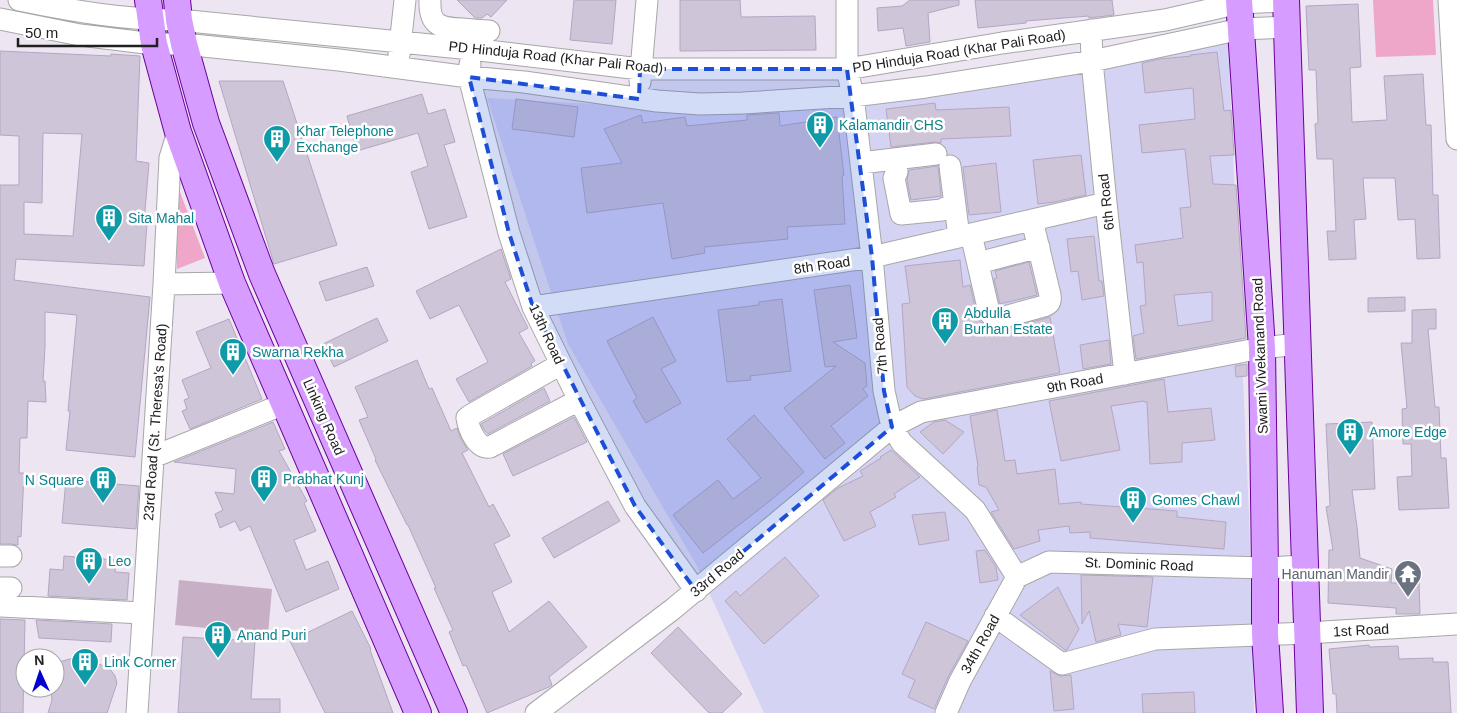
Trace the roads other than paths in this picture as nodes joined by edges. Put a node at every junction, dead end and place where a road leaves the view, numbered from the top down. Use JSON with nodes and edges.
{"nodes":[{"id":1,"x":19,"y":0,"type":"edge"},
{"id":2,"x":405,"y":0,"type":"edge"},
{"id":3,"x":647,"y":0,"type":"edge"},
{"id":4,"x":847,"y":0,"type":"edge"},
{"id":5,"x":1286,"y":0,"type":"edge"},
{"id":6,"x":1449,"y":0,"type":"edge"},
{"id":7,"x":1239,"y":2,"type":"edge"},
{"id":8,"x":78,"y":6,"type":"edge"},
{"id":9,"x":0,"y":19,"type":"edge"},
{"id":10,"x":151,"y":21,"type":"edge"},
{"id":11,"x":180,"y":21,"type":"edge"},
{"id":12,"x":434,"y":22,"type":"edge"},
{"id":13,"x":1288,"y":27,"type":"junction"},
{"id":14,"x":1241,"y":29,"type":"junction"},
{"id":15,"x":1091,"y":30,"type":"junction"},
{"id":16,"x":80,"y":35,"type":"junction"},
{"id":17,"x":484,"y":38,"type":"junction"},
{"id":18,"x":404,"y":42,"type":"junction"},
{"id":19,"x":1092,"y":61,"type":"junction"},
{"id":20,"x":398,"y":68,"type":"junction"},
{"id":21,"x":640,"y":69,"type":"junction"},
{"id":22,"x":847,"y":69,"type":"junction"},
{"id":23,"x":469,"y":77,"type":"junction"},
{"id":24,"x":853,"y":96,"type":"junction"},
{"id":25,"x":639,"y":99,"type":"junction"},
{"id":26,"x":178,"y":132,"type":"junction"},
{"id":27,"x":1457,"y":139,"type":"edge"},
{"id":28,"x":900,"y":170,"type":"junction"},
{"id":29,"x":863,"y":179,"type":"junction"},
{"id":30,"x":1106,"y":203,"type":"junction"},
{"id":31,"x":947,"y":204,"type":"junction"},
{"id":32,"x":914,"y":214,"type":"junction"},
{"id":33,"x":1032,"y":220,"type":"junction"},
{"id":34,"x":958,"y":238,"type":"junction"},
{"id":35,"x":917,"y":247,"type":"junction"},
{"id":36,"x":1039,"y":247,"type":"junction"},
{"id":37,"x":872,"y":258,"type":"junction"},
{"id":38,"x":978,"y":263,"type":"junction"},
{"id":39,"x":262,"y":274,"type":"junction"},
{"id":40,"x":232,"y":283,"type":"junction"},
{"id":41,"x":164,"y":284,"type":"junction"},
{"id":42,"x":533,"y":307,"type":"junction"},
{"id":43,"x":1298,"y":344,"type":"junction"},
{"id":44,"x":1262,"y":348,"type":"junction"},
{"id":45,"x":561,"y":364,"type":"junction"},
{"id":46,"x":1125,"y":374,"type":"junction"},
{"id":47,"x":579,"y":400,"type":"junction"},
{"id":48,"x":284,"y":404,"type":"junction"},
{"id":49,"x":892,"y":427,"type":"junction"},
{"id":50,"x":153,"y":458,"type":"junction"},
{"id":51,"x":1305,"y":566,"type":"junction"},
{"id":52,"x":1265,"y":568,"type":"junction"},
{"id":53,"x":1017,"y":577,"type":"junction"},
{"id":54,"x":696,"y":591,"type":"junction"},
{"id":55,"x":4,"y":594,"type":"edge"},
{"id":56,"x":143,"y":614,"type":"junction"},
{"id":57,"x":995,"y":616,"type":"junction"},
{"id":58,"x":1457,"y":624,"type":"edge"},
{"id":59,"x":1307,"y":633,"type":"junction"},
{"id":60,"x":1265,"y":634,"type":"junction"},
{"id":61,"x":137,"y":713,"type":"edge"},
{"id":62,"x":418,"y":713,"type":"edge"},
{"id":63,"x":454,"y":713,"type":"edge"},
{"id":64,"x":536,"y":713,"type":"edge"},
{"id":65,"x":946,"y":713,"type":"edge"},
{"id":66,"x":1270,"y":713,"type":"edge"},
{"id":67,"x":1310,"y":713,"type":"edge"}],
"edges":[{"from":1,"to":8,"type":"street"},
{"from":2,"to":18,"type":"street"},
{"from":3,"to":21,"type":"street"},
{"from":4,"to":22,"type":"street"},
{"from":5,"to":7,"type":"street","name":"PD Hinduja Road (Khar Pali Road)"},
{"from":5,"to":13,"type":"main road"},
{"from":6,"to":27,"type":"street"},
{"from":7,"to":14,"type":"main road","name":"Swami Vivekanand Road"},
{"from":7,"to":15,"type":"street","name":"PD Hinduja Road (Khar Pali Road)"},
{"from":8,"to":10,"type":"street"},
{"from":8,"to":16,"type":"street"},
{"from":9,"to":16,"type":"street"},
{"from":10,"to":11,"type":"street"},
{"from":10,"to":16,"type":"street"},
{"from":10,"to":26,"type":"main road"},
{"from":11,"to":18,"type":"street","name":"PD Hinduja Road (Khar Pali Road)"},
{"from":11,"to":20,"type":"street"},
{"from":11,"to":39,"type":"main road","name":"Linking Road"},
{"from":12,"to":17,"type":"street","name":"PD Hinduja Road (Khar Pali Road)"},
{"from":12,"to":18,"type":"street","name":"PD Hinduja Road (Khar Pali Road)"},
{"from":13,"to":14,"type":"street"},
{"from":13,"to":43,"type":"main road"},
{"from":14,"to":19,"type":"street"},
{"from":14,"to":44,"type":"main road","name":"Swami Vivekanand Road"},
{"from":15,"to":19,"type":"street","name":"6th Road"},
{"from":15,"to":22,"type":"street","name":"PD Hinduja Road (Khar Pali Road)"},
{"from":17,"to":21,"type":"street","name":"PD Hinduja Road (Khar Pali Road)"},
{"from":17,"to":23,"type":"street","name":"13th Road"},
{"from":18,"to":20,"type":"street"},
{"from":19,"to":24,"type":"street"},
{"from":19,"to":30,"type":"street","name":"6th Road"},
{"from":20,"to":23,"type":"street"},
{"from":21,"to":22,"type":"street","name":"PD Hinduja Road (Khar Pali Road)"},
{"from":21,"to":25,"type":"street"},
{"from":22,"to":24,"type":"street","name":"7th Road"},
{"from":23,"to":25,"type":"street"},
{"from":23,"to":42,"type":"street","name":"13th Road"},
{"from":24,"to":25,"type":"street"},
{"from":24,"to":29,"type":"street","name":"7th Road"},
{"from":26,"to":40,"type":"main road"},
{"from":26,"to":41,"type":"street","name":"23rd Road (St. Theresa's Road)"},
{"from":28,"to":29,"type":"street"},
{"from":28,"to":29,"type":"street"},
{"from":28,"to":31,"type":"street"},
{"from":28,"to":32,"type":"street"},
{"from":29,"to":37,"type":"street","name":"7th Road"},
{"from":30,"to":33,"type":"street","name":"8th Road"},
{"from":30,"to":46,"type":"street","name":"6th Road"},
{"from":31,"to":32,"type":"street"},
{"from":31,"to":34,"type":"street"},
{"from":32,"to":35,"type":"street"},
{"from":33,"to":34,"type":"street","name":"8th Road"},
{"from":33,"to":36,"type":"street"},
{"from":34,"to":35,"type":"street","name":"8th Road"},
{"from":34,"to":38,"type":"street"},
{"from":35,"to":37,"type":"street","name":"8th Road"},
{"from":36,"to":38,"type":"street"},
{"from":36,"to":38,"type":"street"},
{"from":37,"to":42,"type":"street","name":"8th Road"},
{"from":37,"to":49,"type":"street","name":"7th Road"},
{"from":39,"to":40,"type":"main road"},
{"from":39,"to":63,"type":"main road","name":"Linking Road"},
{"from":40,"to":41,"type":"street"},
{"from":40,"to":48,"type":"main road"},
{"from":41,"to":50,"type":"street","name":"23rd Road (St. Theresa's Road)"},
{"from":42,"to":45,"type":"street","name":"13th Road"},
{"from":43,"to":44,"type":"street","name":"9th Road"},
{"from":43,"to":51,"type":"main road"},
{"from":44,"to":46,"type":"street","name":"9th Road"},
{"from":44,"to":52,"type":"main road","name":"Swami Vivekanand Road"},
{"from":45,"to":47,"type":"street","name":"13th Road"},
{"from":45,"to":47,"type":"street"},
{"from":46,"to":49,"type":"street","name":"9th Road"},
{"from":47,"to":54,"type":"street","name":"13th Road"},
{"from":48,"to":50,"type":"street"},
{"from":48,"to":62,"type":"main road"},
{"from":49,"to":53,"type":"street","name":"7th Road"},
{"from":49,"to":54,"type":"street","name":"33rd Road"},
{"from":50,"to":56,"type":"street","name":"23rd Road (St. Theresa's Road)"},
{"from":51,"to":52,"type":"street","name":"St. Dominic Road"},
{"from":51,"to":59,"type":"main road"},
{"from":52,"to":53,"type":"street","name":"St. Dominic Road"},
{"from":52,"to":60,"type":"main road","name":"Swami Vivekanand Road"},
{"from":53,"to":57,"type":"street","name":"34th Road"},
{"from":54,"to":64,"type":"street","name":"33rd Road"},
{"from":55,"to":56,"type":"street"},
{"from":56,"to":61,"type":"street","name":"23rd Road (St. Theresa's Road)"},
{"from":57,"to":60,"type":"street","name":"1st Road"},
{"from":57,"to":65,"type":"street","name":"34th Road"},
{"from":58,"to":59,"type":"street","name":"1st Road"},
{"from":59,"to":60,"type":"street","name":"1st Road"},
{"from":59,"to":67,"type":"main road"},
{"from":60,"to":66,"type":"main road","name":"Swami Vivekanand Road"}]}
